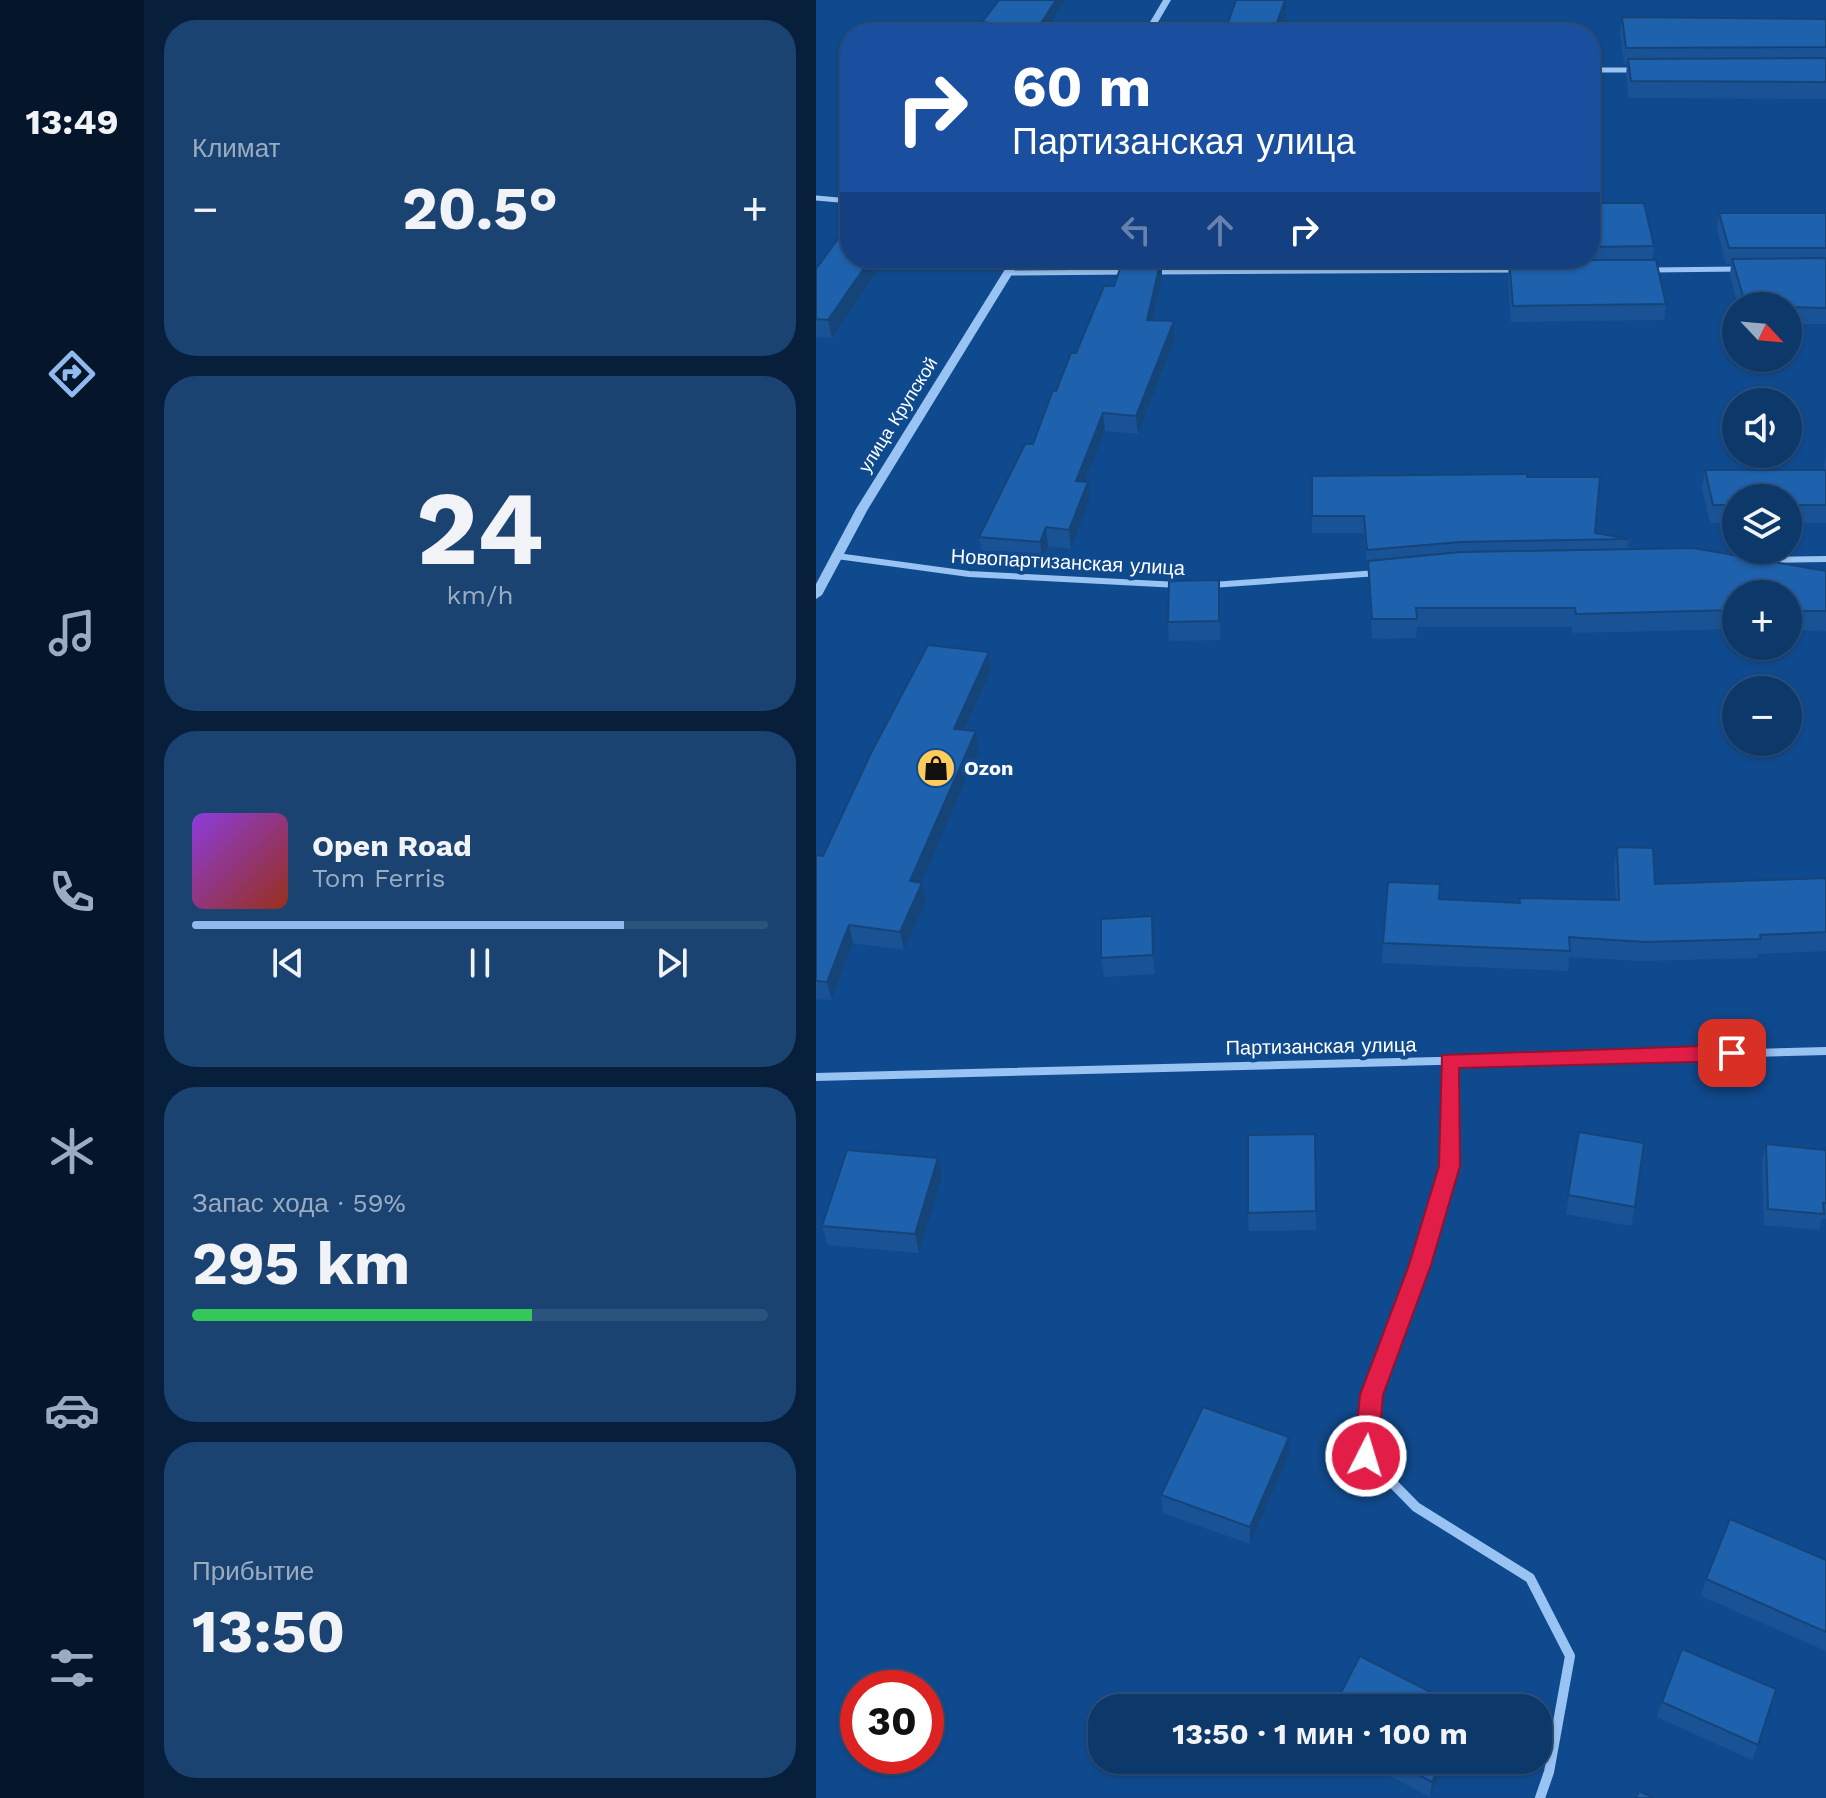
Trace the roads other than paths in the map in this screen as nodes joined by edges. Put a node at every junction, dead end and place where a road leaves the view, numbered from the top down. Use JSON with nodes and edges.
{"nodes":[{"id":1,"x":1167,"y":0,"type":"edge"},
{"id":2,"x":1153,"y":24,"type":"edge"},
{"id":3,"x":1600,"y":70,"type":"edge"},
{"id":4,"x":1653,"y":70,"type":"edge"},
{"id":5,"x":816,"y":198,"type":"edge"},
{"id":6,"x":840,"y":200,"type":"edge"},
{"id":7,"x":1011,"y":268,"type":"edge"},
{"id":8,"x":1747,"y":269,"type":"edge"},
{"id":9,"x":1527,"y":270,"type":"edge"},
{"id":10,"x":1637,"y":270,"type":"edge"},
{"id":11,"x":1133,"y":272,"type":"edge"},
{"id":12,"x":1149,"y":272,"type":"edge"},
{"id":13,"x":1008,"y":273,"type":"junction"},
{"id":14,"x":837,"y":556,"type":"junction"},
{"id":15,"x":1826,"y":559,"type":"edge"},
{"id":16,"x":1802,"y":560,"type":"edge"},
{"id":17,"x":1396,"y":571,"type":"edge"},
{"id":18,"x":1207,"y":585,"type":"edge"},
{"id":19,"x":1192,"y":586,"type":"edge"},
{"id":20,"x":816,"y":595,"type":"edge"},
{"id":21,"x":1826,"y":1051,"type":"edge"},
{"id":22,"x":1449,"y":1060,"type":"junction"},
{"id":23,"x":816,"y":1077,"type":"edge"},
{"id":24,"x":1540,"y":1798,"type":"edge"}],
"edges":[{"from":1,"to":2,"type":"street"},
{"from":3,"to":4,"type":"street"},
{"from":5,"to":6,"type":"street"},
{"from":7,"to":13,"type":"street","name":"улица Крупской"},
{"from":8,"to":10,"type":"street"},
{"from":9,"to":12,"type":"street"},
{"from":11,"to":13,"type":"street"},
{"from":13,"to":14,"type":"street","name":"улица Крупской"},
{"from":14,"to":19,"type":"street","name":"Новопартизанская улица"},
{"from":14,"to":20,"type":"street","name":"улица Крупской"},
{"from":15,"to":16,"type":"street"},
{"from":17,"to":18,"type":"street","name":"Новопартизанская улица"},
{"from":21,"to":22,"type":"street","name":"Партизанская улица"},
{"from":22,"to":23,"type":"street","name":"Партизанская улица"},
{"from":22,"to":24,"type":"street"}]}
